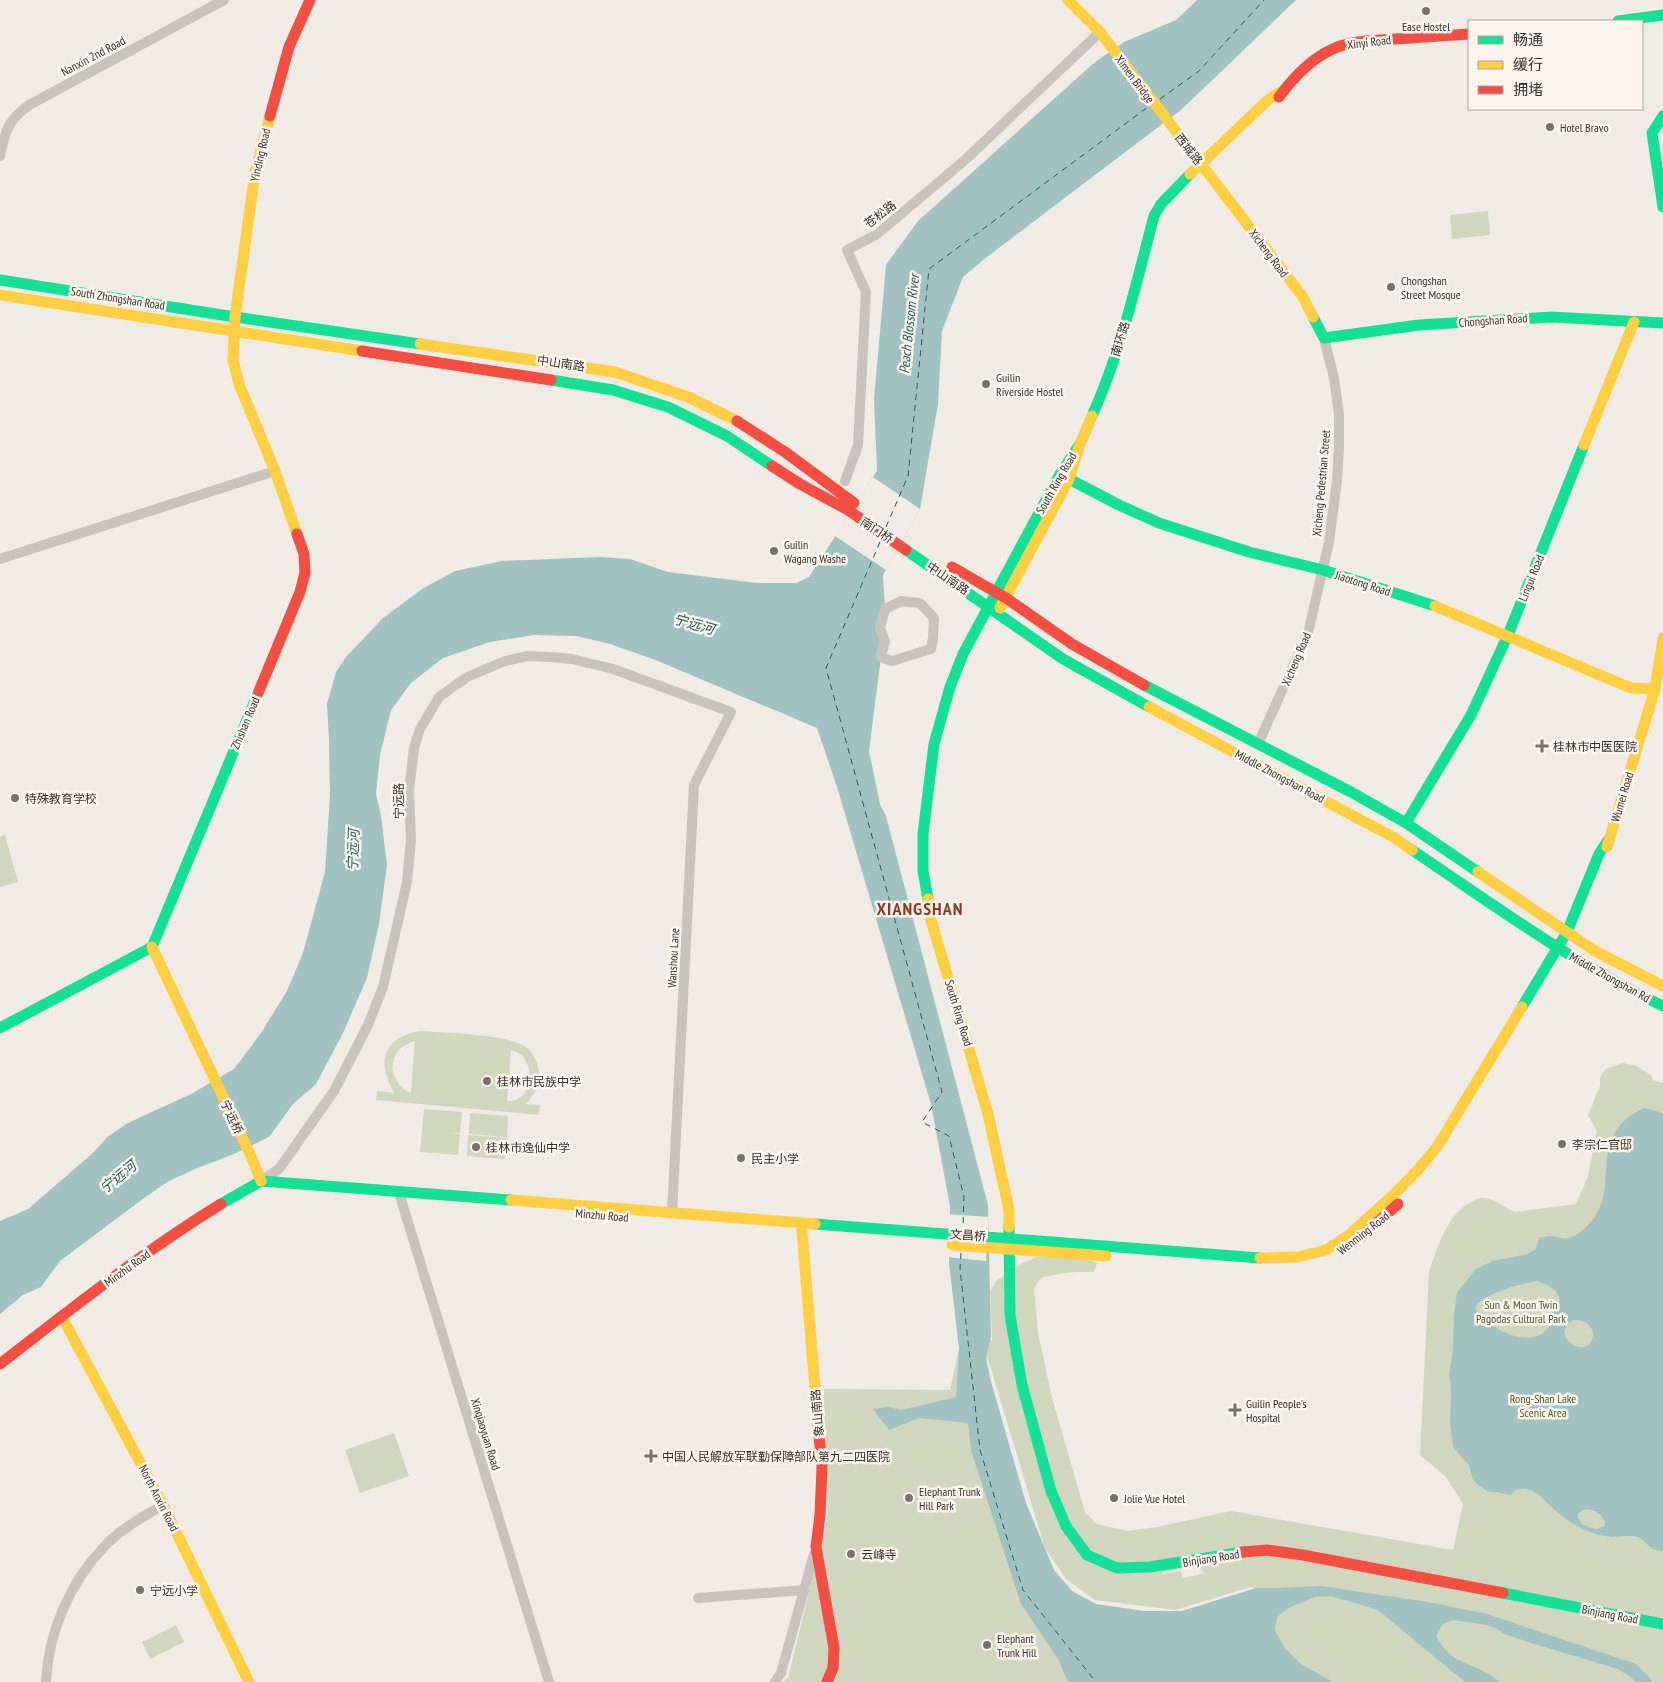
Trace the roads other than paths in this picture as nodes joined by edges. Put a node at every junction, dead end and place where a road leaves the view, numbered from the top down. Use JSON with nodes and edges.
{"nodes":[{"id":1,"x":224,"y":0,"type":"edge"},
{"id":2,"x":310,"y":0,"type":"edge"},
{"id":3,"x":1068,"y":0,"type":"edge"},
{"id":4,"x":1663,"y":15,"type":"edge"},
{"id":5,"x":1626,"y":20,"type":"edge"},
{"id":6,"x":1100,"y":32,"type":"junction"},
{"id":7,"x":1468,"y":34,"type":"edge"},
{"id":8,"x":1663,"y":116,"type":"edge"},
{"id":9,"x":1171,"y":126,"type":"joint"},
{"id":10,"x":0,"y":156,"type":"edge"},
{"id":11,"x":1204,"y":168,"type":"junction"},
{"id":12,"x":1663,"y":207,"type":"edge"},
{"id":13,"x":0,"y":280,"type":"edge"},
{"id":14,"x":0,"y":295,"type":"edge"},
{"id":15,"x":235,"y":316,"type":"junction"},
{"id":16,"x":1634,"y":322,"type":"junction"},
{"id":17,"x":1663,"y":324,"type":"edge"},
{"id":18,"x":235,"y":332,"type":"junction"},
{"id":19,"x":1324,"y":338,"type":"junction"},
{"id":20,"x":1080,"y":444,"type":"junction"},
{"id":21,"x":276,"y":471,"type":"junction"},
{"id":22,"x":1069,"y":479,"type":"junction"},
{"id":23,"x":845,"y":481,"type":"dead end"},
{"id":24,"x":850,"y":506,"type":"junction"},
{"id":25,"x":910,"y":546,"type":"junction"},
{"id":26,"x":928,"y":551,"type":"dead end"},
{"id":27,"x":0,"y":559,"type":"edge"},
{"id":28,"x":943,"y":561,"type":"dead end"},
{"id":29,"x":1323,"y":570,"type":"junction"},
{"id":30,"x":1001,"y":595,"type":"junction"},
{"id":31,"x":920,"y":603,"type":"joint"},
{"id":32,"x":994,"y":609,"type":"junction"},
{"id":33,"x":1508,"y":635,"type":"junction"},
{"id":34,"x":1663,"y":638,"type":"edge"},
{"id":35,"x":1655,"y":689,"type":"junction"},
{"id":36,"x":731,"y":712,"type":"joint"},
{"id":37,"x":1258,"y":744,"type":"junction"},
{"id":38,"x":1406,"y":823,"type":"junction"},
{"id":39,"x":1570,"y":934,"type":"junction"},
{"id":40,"x":152,"y":947,"type":"junction"},
{"id":41,"x":1562,"y":950,"type":"junction"},
{"id":42,"x":1663,"y":986,"type":"edge"},
{"id":43,"x":1663,"y":1006,"type":"edge"},
{"id":44,"x":0,"y":1028,"type":"edge"},
{"id":45,"x":261,"y":1182,"type":"junction"},
{"id":46,"x":400,"y":1196,"type":"junction"},
{"id":47,"x":672,"y":1213,"type":"junction"},
{"id":48,"x":802,"y":1231,"type":"junction"},
{"id":49,"x":943,"y":1239,"type":"junction"},
{"id":50,"x":993,"y":1242,"type":"joint"},
{"id":51,"x":1010,"y":1244,"type":"junction"},
{"id":52,"x":62,"y":1317,"type":"junction"},
{"id":53,"x":0,"y":1364,"type":"edge"},
{"id":54,"x":163,"y":1505,"type":"junction"},
{"id":55,"x":816,"y":1547,"type":"junction"},
{"id":56,"x":805,"y":1590,"type":"junction"},
{"id":57,"x":698,"y":1598,"type":"dead end"},
{"id":58,"x":1663,"y":1624,"type":"edge"},
{"id":59,"x":46,"y":1682,"type":"edge"},
{"id":60,"x":249,"y":1682,"type":"edge"},
{"id":61,"x":549,"y":1682,"type":"edge"},
{"id":62,"x":775,"y":1682,"type":"edge"},
{"id":63,"x":827,"y":1682,"type":"edge"}],
"edges":[{"from":1,"to":10,"type":"street","name":"Nanxin 2nd Road"},
{"from":2,"to":15,"type":"main road","name":"Yinding Road"},
{"from":3,"to":6,"type":"main road","name":"Ximen Bridge"},
{"from":4,"to":5,"type":"main road"},
{"from":6,"to":9,"type":"main road","name":"Ximen Bridge"},
{"from":6,"to":23,"type":"street","name":"苍松路"},
{"from":7,"to":11,"type":"main road","name":"Xinyi Road"},
{"from":8,"to":12,"type":"main road"},
{"from":9,"to":11,"type":"main road","name":"西城路"},
{"from":11,"to":19,"type":"main road","name":"Xicheng Road"},
{"from":11,"to":20,"type":"main road","name":"南环路"},
{"from":13,"to":15,"type":"main road","name":"South Zhongshan Road"},
{"from":14,"to":18,"type":"main road","name":"South Zhongshan Road"},
{"from":15,"to":18,"type":"main road","name":"Yinding Road"},
{"from":15,"to":24,"type":"main road","name":"中山南路"},
{"from":16,"to":17,"type":"main road","name":"Chongshan Road"},
{"from":16,"to":19,"type":"main road","name":"Chongshan Road"},
{"from":16,"to":33,"type":"main road","name":"Lingui Road"},
{"from":18,"to":21,"type":"main road","name":"Zhishan Road"},
{"from":18,"to":24,"type":"main road","name":"中山南路"},
{"from":19,"to":29,"type":"street","name":"Xicheng Pedestrian Street"},
{"from":20,"to":22,"type":"main road","name":"South Ring Road"},
{"from":20,"to":30,"type":"main road","name":"South Ring Road"},
{"from":21,"to":27,"type":"street"},
{"from":21,"to":40,"type":"main road","name":"Zhishan Road"},
{"from":22,"to":29,"type":"main road","name":"Jiaotong Road"},
{"from":22,"to":30,"type":"main road","name":"South Ring Road"},
{"from":24,"to":25,"type":"main road","name":"南门桥"},
{"from":25,"to":26,"type":"main road","name":"中山南路"},
{"from":25,"to":32,"type":"main road","name":"中山南路"},
{"from":28,"to":30,"type":"main road","name":"中山南路"},
{"from":29,"to":33,"type":"main road","name":"Jiaotong Road"},
{"from":29,"to":37,"type":"street","name":"Xicheng Road"},
{"from":30,"to":32,"type":"main road","name":"South Ring Road"},
{"from":30,"to":37,"type":"main road","name":"Middle Zhongshan Road"},
{"from":31,"to":31,"type":"street"},
{"from":32,"to":41,"type":"main road","name":"Middle Zhongshan Road"},
{"from":32,"to":51,"type":"main road","name":"South Ring Road"},
{"from":33,"to":35,"type":"main road","name":"Jiaotong Road"},
{"from":33,"to":38,"type":"main road","name":"Lingui Road"},
{"from":34,"to":35,"type":"main road","name":"Wumei Road"},
{"from":35,"to":39,"type":"main road","name":"Wumei Road"},
{"from":36,"to":45,"type":"street","name":"宁远路"},
{"from":36,"to":47,"type":"street","name":"Wanshou Lane"},
{"from":37,"to":38,"type":"main road","name":"Middle Zhongshan Road"},
{"from":38,"to":39,"type":"main road","name":"Middle Zhongshan Road"},
{"from":39,"to":41,"type":"main road","name":"Wumei Road"},
{"from":39,"to":42,"type":"main road","name":"Middle Zhongshan Rd"},
{"from":40,"to":44,"type":"main road"},
{"from":40,"to":45,"type":"main road","name":"宁远桥"},
{"from":41,"to":43,"type":"main road","name":"Middle Zhongshan Rd"},
{"from":41,"to":51,"type":"main road","name":"Wenming Road"},
{"from":45,"to":46,"type":"main road","name":"Minzhu Road"},
{"from":45,"to":52,"type":"main road","name":"Minzhu Road"},
{"from":46,"to":47,"type":"main road","name":"Minzhu Road"},
{"from":46,"to":48,"type":"main road","name":"Minzhu Road"},
{"from":46,"to":61,"type":"street","name":"Xinqiaoyuan Road"},
{"from":47,"to":49,"type":"main road","name":"Minzhu Road"},
{"from":48,"to":49,"type":"main road","name":"Minzhu Road"},
{"from":48,"to":55,"type":"main road","name":"象山南路"},
{"from":49,"to":50,"type":"main road","name":"文昌桥"},
{"from":50,"to":51,"type":"main road","name":"Wenming Road"},
{"from":51,"to":58,"type":"main road","name":"Binjiang Road"},
{"from":52,"to":53,"type":"main road","name":"Minzhu Road"},
{"from":52,"to":54,"type":"main road","name":"North Anxin Road"},
{"from":54,"to":59,"type":"street"},
{"from":54,"to":60,"type":"main road","name":"North Anxin Road"},
{"from":55,"to":56,"type":"street"},
{"from":55,"to":63,"type":"main road","name":"象山南路"},
{"from":56,"to":57,"type":"street"},
{"from":56,"to":62,"type":"street"}]}
